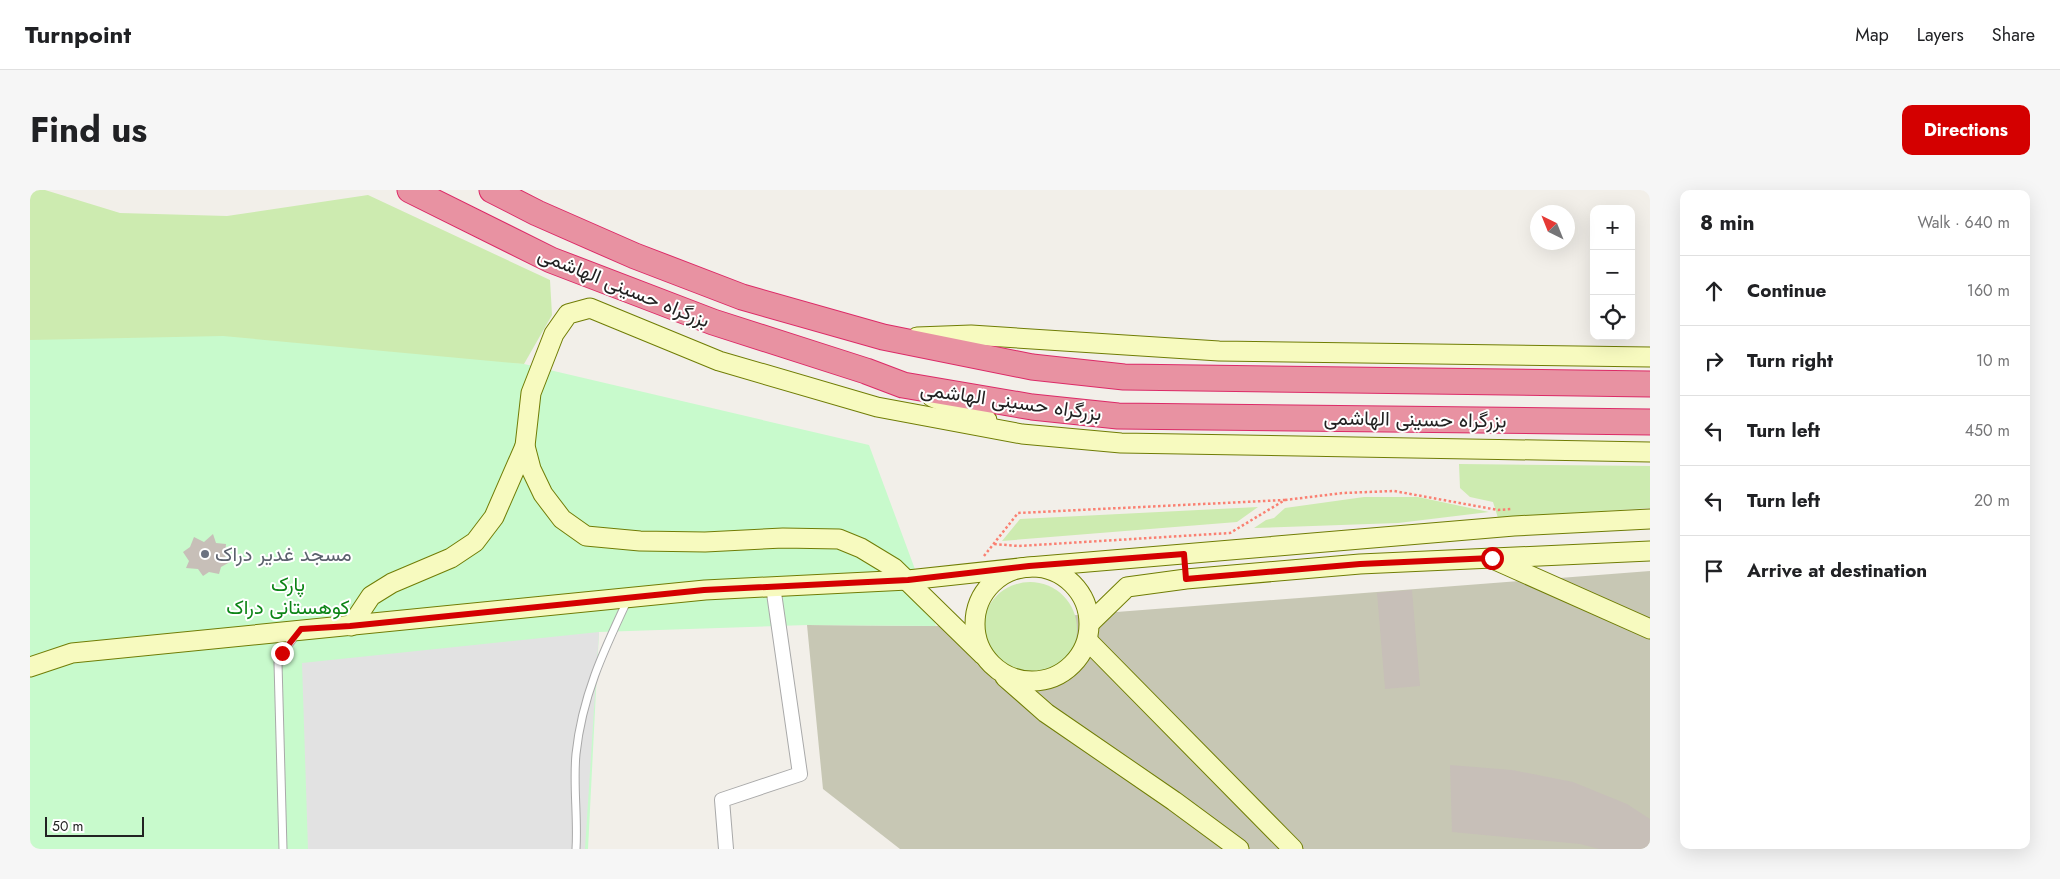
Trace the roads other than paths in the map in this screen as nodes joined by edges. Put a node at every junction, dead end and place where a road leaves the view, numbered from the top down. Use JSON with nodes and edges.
{"nodes":[{"id":1,"x":410,"y":190,"type":"edge"},
{"id":2,"x":492,"y":190,"type":"edge"},
{"id":3,"x":883,"y":337,"type":"junction"},
{"id":4,"x":1650,"y":357,"type":"edge"},
{"id":5,"x":1650,"y":384,"type":"edge"},
{"id":6,"x":903,"y":385,"type":"junction"},
{"id":7,"x":1650,"y":422,"type":"edge"},
{"id":8,"x":1022,"y":434,"type":"junction"},
{"id":9,"x":525,"y":446,"type":"junction"},
{"id":10,"x":1650,"y":452,"type":"edge"},
{"id":11,"x":1650,"y":519,"type":"edge"},
{"id":12,"x":1650,"y":551,"type":"edge"},
{"id":13,"x":1184,"y":554,"type":"junction"},
{"id":14,"x":1492,"y":558,"type":"junction"},
{"id":15,"x":1029,"y":566,"type":"junction"},
{"id":16,"x":1186,"y":579,"type":"junction"},
{"id":17,"x":908,"y":580,"type":"junction"},
{"id":18,"x":773,"y":586,"type":"junction"},
{"id":19,"x":628,"y":598,"type":"junction"},
{"id":20,"x":350,"y":626,"type":"junction"},
{"id":21,"x":301,"y":629,"type":"junction"},
{"id":22,"x":1650,"y":629,"type":"edge"},
{"id":23,"x":1089,"y":632,"type":"junction"},
{"id":24,"x":983,"y":655,"type":"junction"},
{"id":25,"x":30,"y":668,"type":"edge"},
{"id":26,"x":997,"y":670,"type":"junction"},
{"id":27,"x":283,"y":849,"type":"edge"},
{"id":28,"x":576,"y":849,"type":"edge"},
{"id":29,"x":726,"y":849,"type":"edge"},
{"id":30,"x":1238,"y":849,"type":"edge"},
{"id":31,"x":1293,"y":849,"type":"edge"}],
"edges":[{"from":1,"to":6,"type":"highway","name":"بزرگراه حسینی الهاشمی"},
{"from":2,"to":3,"type":"highway","name":"بزرگراه حسینی الهاشمی"},
{"from":3,"to":4,"type":"street"},
{"from":3,"to":5,"type":"highway","name":"بزرگراه حسینی الهاشمی"},
{"from":6,"to":7,"type":"highway","name":"بزرگراه حسینی الهاشمی"},
{"from":6,"to":8,"type":"street"},
{"from":8,"to":9,"type":"street"},
{"from":8,"to":10,"type":"street"},
{"from":9,"to":17,"type":"street"},
{"from":9,"to":20,"type":"street"},
{"from":11,"to":13,"type":"street"},
{"from":12,"to":14,"type":"street"},
{"from":13,"to":15,"type":"street"},
{"from":13,"to":16,"type":"street"},
{"from":14,"to":16,"type":"street"},
{"from":14,"to":22,"type":"street"},
{"from":15,"to":17,"type":"street"},
{"from":15,"to":23,"type":"street"},
{"from":15,"to":24,"type":"street"},
{"from":16,"to":23,"type":"street"},
{"from":17,"to":18,"type":"street"},
{"from":17,"to":24,"type":"street"},
{"from":18,"to":19,"type":"street"},
{"from":18,"to":29,"type":"street"},
{"from":19,"to":20,"type":"street"},
{"from":19,"to":28,"type":"lane"},
{"from":20,"to":21,"type":"street"},
{"from":21,"to":25,"type":"street"},
{"from":21,"to":27,"type":"lane"},
{"from":23,"to":26,"type":"street"},
{"from":23,"to":31,"type":"street"},
{"from":24,"to":26,"type":"street"},
{"from":26,"to":30,"type":"street"}]}
